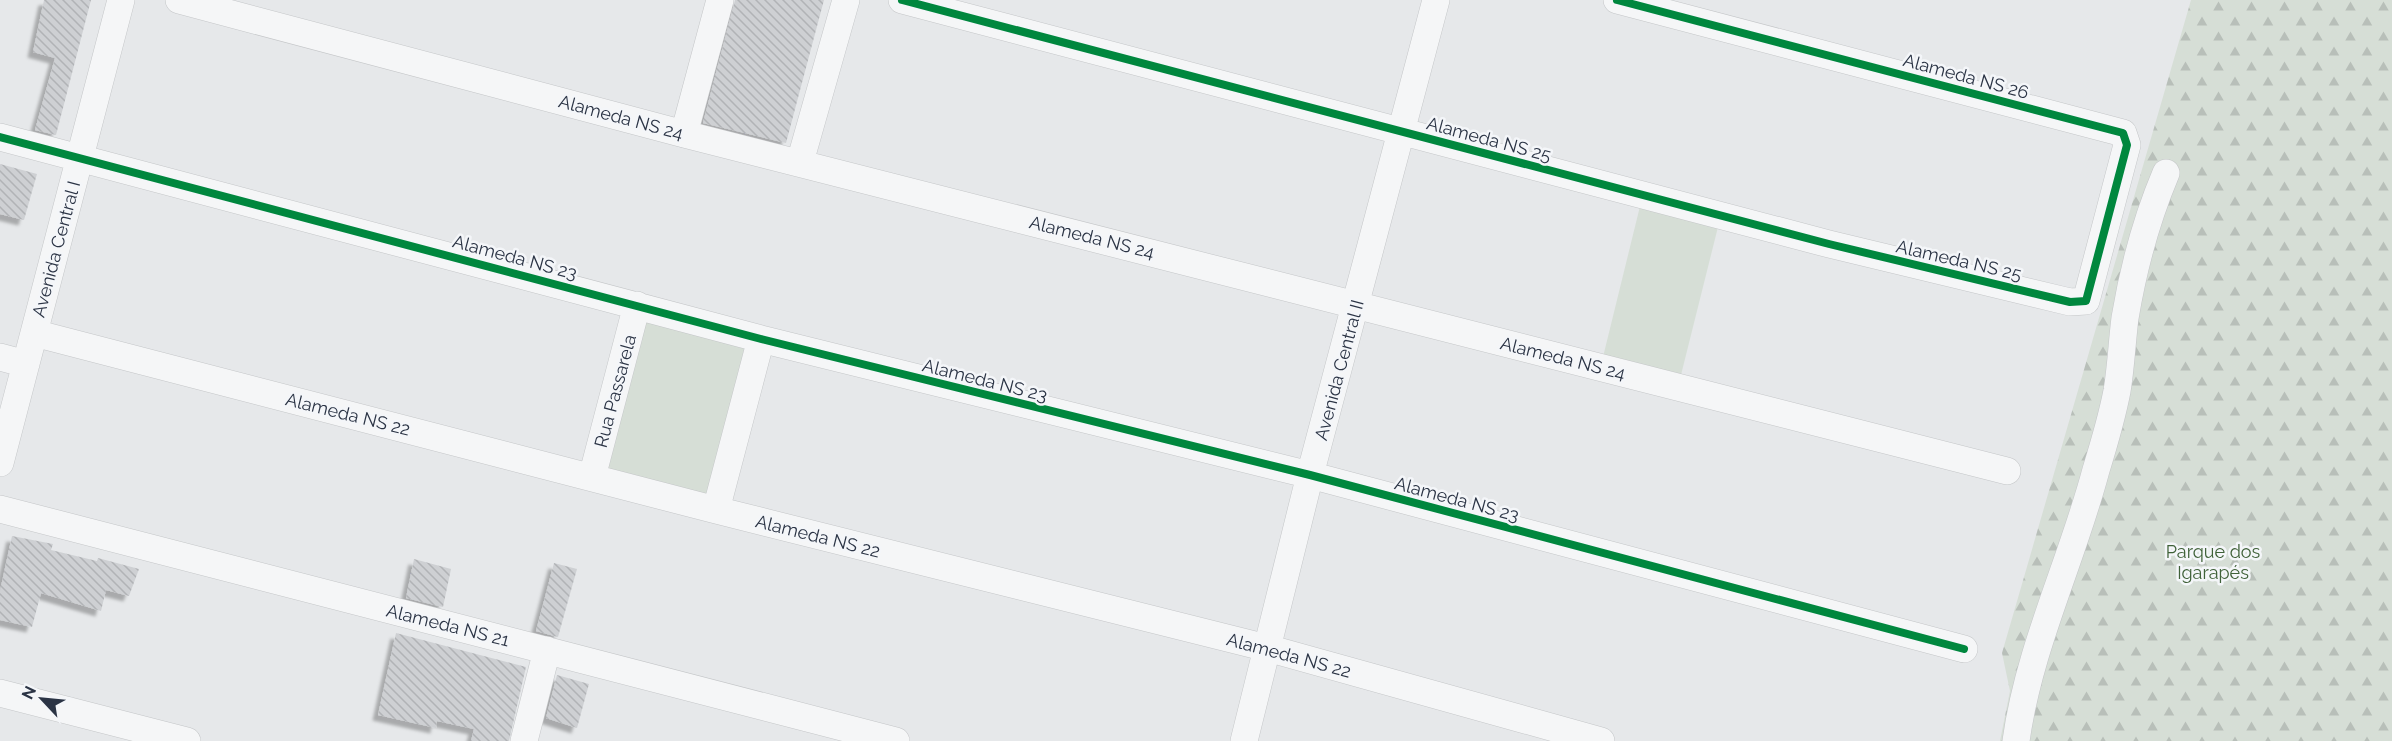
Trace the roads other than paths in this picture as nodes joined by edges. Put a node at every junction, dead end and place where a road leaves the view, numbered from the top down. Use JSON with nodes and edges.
{"nodes":[{"id":1,"x":121,"y":0,"type":"edge"},
{"id":2,"x":178,"y":0,"type":"edge"},
{"id":3,"x":720,"y":0,"type":"edge"},
{"id":4,"x":846,"y":0,"type":"edge"},
{"id":5,"x":902,"y":0,"type":"edge"},
{"id":6,"x":1436,"y":0,"type":"edge"},
{"id":7,"x":1617,"y":0,"type":"edge"},
{"id":8,"x":1402,"y":132,"type":"junction"},
{"id":9,"x":684,"y":134,"type":"junction"},
{"id":10,"x":0,"y":137,"type":"edge"},
{"id":11,"x":80,"y":158,"type":"junction"},
{"id":12,"x":800,"y":162,"type":"junction"},
{"id":13,"x":2166,"y":174,"type":"dead end"},
{"id":14,"x":2070,"y":302,"type":"joint"},
{"id":15,"x":637,"y":305,"type":"junction"},
{"id":16,"x":1357,"y":305,"type":"junction"},
{"id":17,"x":34,"y":333,"type":"junction"},
{"id":18,"x":761,"y":339,"type":"junction"},
{"id":19,"x":0,"y":357,"type":"edge"},
{"id":20,"x":26,"y":364,"type":"junction"},
{"id":21,"x":0,"y":463,"type":"edge"},
{"id":22,"x":2007,"y":471,"type":"dead end"},
{"id":23,"x":1310,"y":475,"type":"junction"},
{"id":24,"x":592,"y":477,"type":"junction"},
{"id":25,"x":0,"y":509,"type":"edge"},
{"id":26,"x":716,"y":510,"type":"junction"},
{"id":27,"x":1267,"y":648,"type":"junction"},
{"id":28,"x":1964,"y":649,"type":"dead end"},
{"id":29,"x":547,"y":650,"type":"junction"},
{"id":30,"x":0,"y":693,"type":"edge"},
{"id":31,"x":187,"y":741,"type":"edge"},
{"id":32,"x":524,"y":741,"type":"edge"},
{"id":33,"x":896,"y":741,"type":"edge"},
{"id":34,"x":1244,"y":741,"type":"edge"},
{"id":35,"x":1601,"y":741,"type":"edge"},
{"id":36,"x":2016,"y":741,"type":"edge"}],
"edges":[{"from":1,"to":11,"type":"street","name":"Avenida Central I"},
{"from":2,"to":9,"type":"street","name":"Alameda NS 24"},
{"from":3,"to":9,"type":"street"},
{"from":4,"to":12,"type":"street"},
{"from":5,"to":8,"type":"street","name":"Alameda NS 25"},
{"from":6,"to":8,"type":"street","name":"Avenida Central II"},
{"from":7,"to":14,"type":"street","name":"Alameda NS 26"},
{"from":8,"to":14,"type":"street","name":"Alameda NS 25"},
{"from":8,"to":16,"type":"street","name":"Avenida Central II"},
{"from":9,"to":12,"type":"street","name":"Alameda NS 24"},
{"from":10,"to":11,"type":"street","name":"Alameda NS 23"},
{"from":11,"to":15,"type":"street","name":"Alameda NS 23"},
{"from":11,"to":17,"type":"street","name":"Avenida Central I"},
{"from":12,"to":16,"type":"street","name":"Alameda NS 24"},
{"from":13,"to":36,"type":"street"},
{"from":15,"to":18,"type":"street","name":"Alameda NS 23"},
{"from":15,"to":24,"type":"street","name":"Rua Passarela"},
{"from":16,"to":22,"type":"street","name":"Alameda NS 24"},
{"from":16,"to":23,"type":"street","name":"Avenida Central II"},
{"from":17,"to":20,"type":"street","name":"Avenida Central I"},
{"from":17,"to":24,"type":"street","name":"Alameda NS 22"},
{"from":18,"to":23,"type":"street","name":"Alameda NS 23"},
{"from":18,"to":26,"type":"street"},
{"from":19,"to":20,"type":"street"},
{"from":20,"to":21,"type":"street","name":"Avenida Central I"},
{"from":23,"to":27,"type":"street","name":"Avenida Central II"},
{"from":23,"to":28,"type":"street","name":"Alameda NS 23"},
{"from":24,"to":26,"type":"street","name":"Alameda NS 22"},
{"from":25,"to":29,"type":"street","name":"Alameda NS 21"},
{"from":26,"to":27,"type":"street","name":"Alameda NS 22"},
{"from":27,"to":34,"type":"street","name":"Avenida Central II"},
{"from":27,"to":35,"type":"street","name":"Alameda NS 22"},
{"from":29,"to":32,"type":"street"},
{"from":29,"to":33,"type":"street","name":"Alameda NS 21"},
{"from":30,"to":31,"type":"street"}]}
